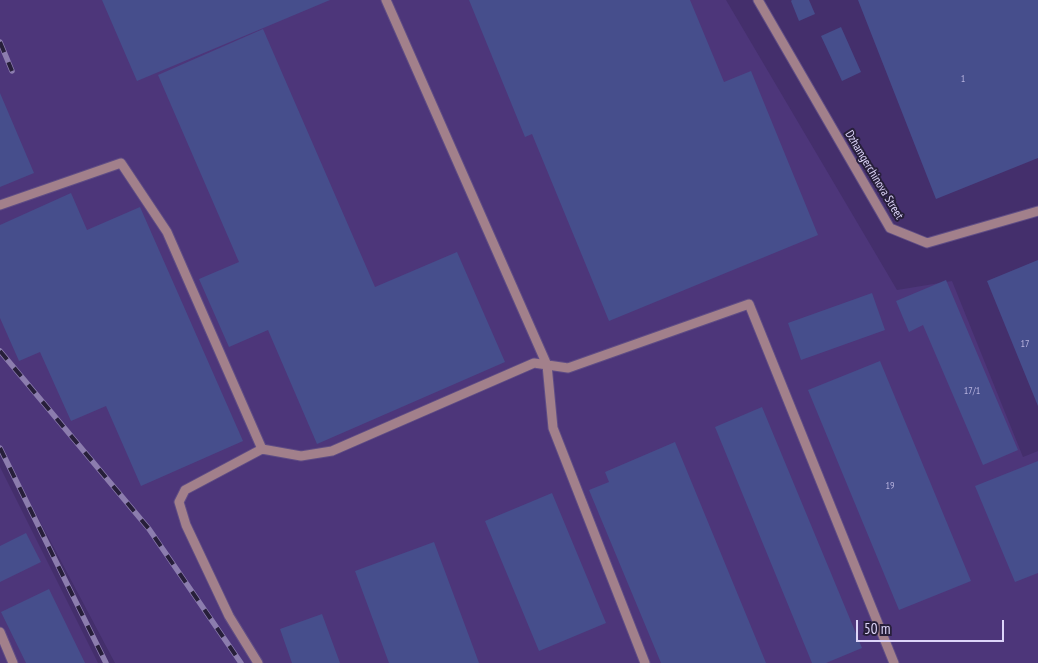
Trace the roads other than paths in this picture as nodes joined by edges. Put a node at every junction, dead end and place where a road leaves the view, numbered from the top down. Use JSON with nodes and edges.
{"nodes":[{"id":1,"x":386,"y":0,"type":"edge"},
{"id":2,"x":758,"y":0,"type":"edge"},
{"id":3,"x":0,"y":205,"type":"edge"},
{"id":4,"x":1038,"y":211,"type":"edge"},
{"id":5,"x":546,"y":365,"type":"junction"},
{"id":6,"x":262,"y":449,"type":"junction"},
{"id":7,"x":0,"y":632,"type":"edge"},
{"id":8,"x":13,"y":663,"type":"edge"},
{"id":9,"x":258,"y":663,"type":"edge"},
{"id":10,"x":645,"y":663,"type":"edge"},
{"id":11,"x":894,"y":663,"type":"edge"}],
"edges":[{"from":1,"to":5,"type":"street"},
{"from":2,"to":4,"type":"street","name":"Dzhamgerchinova Street"},
{"from":3,"to":6,"type":"street"},
{"from":5,"to":6,"type":"street"},
{"from":5,"to":10,"type":"street"},
{"from":5,"to":11,"type":"street"},
{"from":6,"to":9,"type":"street"},
{"from":7,"to":8,"type":"street"}]}
